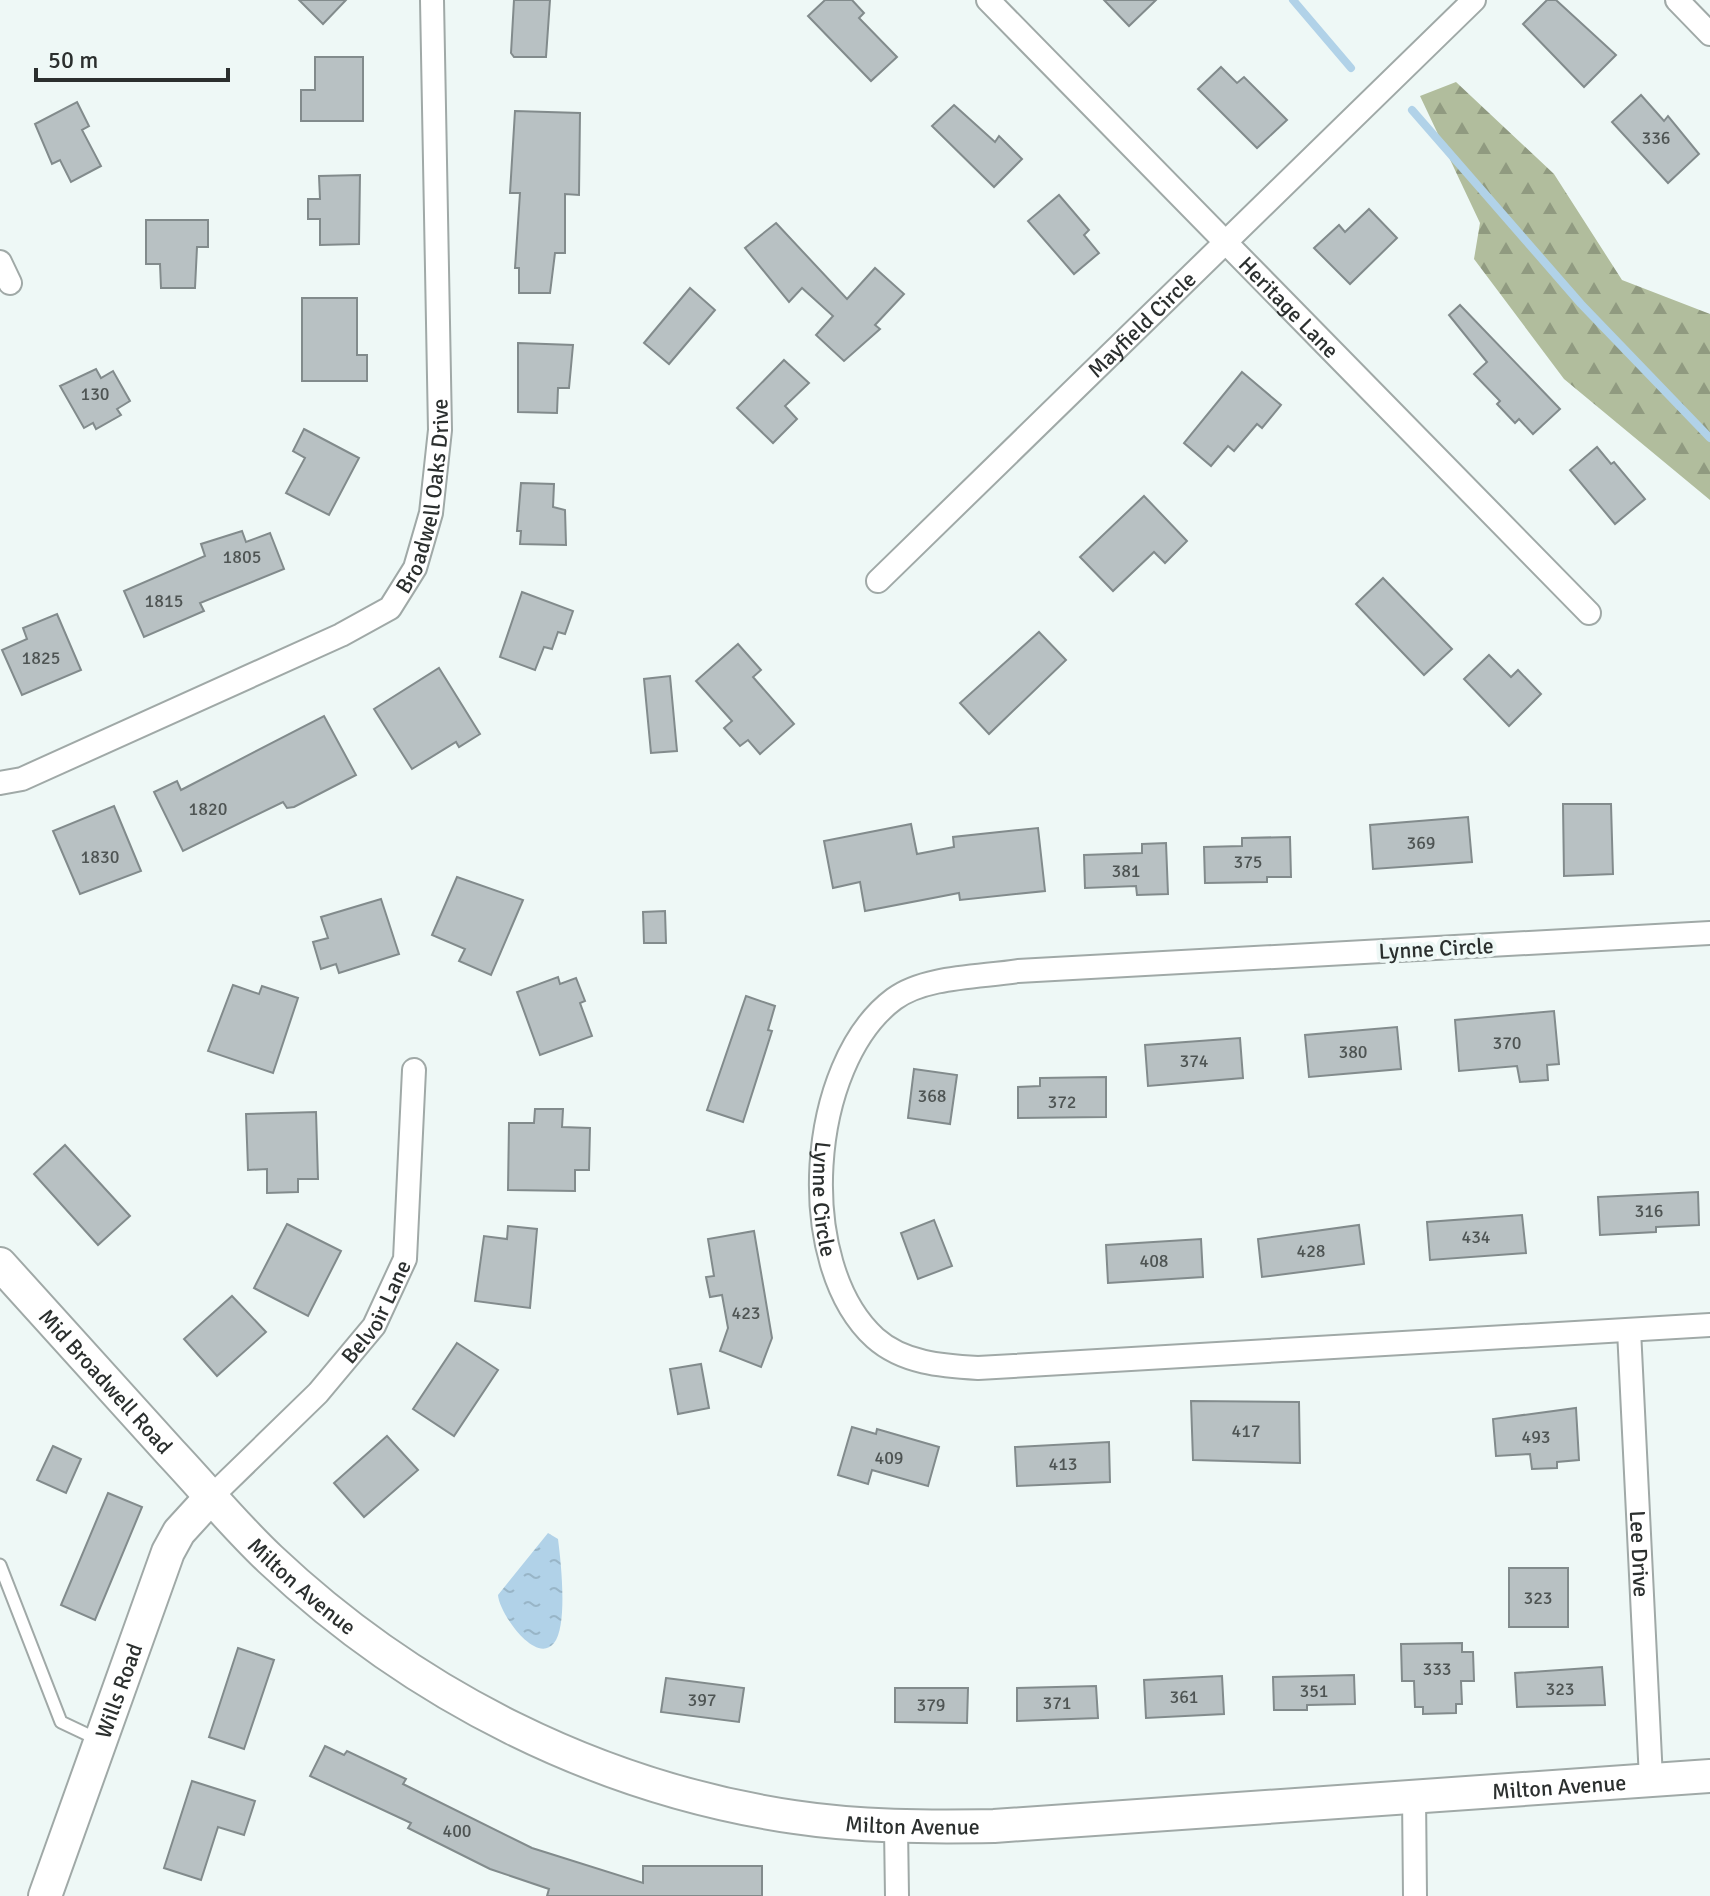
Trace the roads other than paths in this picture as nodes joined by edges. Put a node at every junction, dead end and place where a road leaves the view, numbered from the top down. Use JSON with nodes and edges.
{"nodes":[{"id":1,"x":432,"y":0,"type":"edge"},
{"id":2,"x":988,"y":0,"type":"edge"},
{"id":3,"x":1474,"y":0,"type":"edge"},
{"id":4,"x":1677,"y":0,"type":"edge"},
{"id":5,"x":1710,"y":34,"type":"edge"},
{"id":6,"x":1226,"y":243,"type":"junction"},
{"id":7,"x":0,"y":262,"type":"edge"},
{"id":8,"x":10,"y":283,"type":"dead end"},
{"id":9,"x":878,"y":581,"type":"dead end"},
{"id":10,"x":1589,"y":613,"type":"dead end"},
{"id":11,"x":0,"y":783,"type":"edge"},
{"id":12,"x":1710,"y":933,"type":"edge"},
{"id":13,"x":414,"y":1070,"type":"dead end"},
{"id":14,"x":0,"y":1264,"type":"edge"},
{"id":15,"x":1710,"y":1325,"type":"edge"},
{"id":16,"x":1629,"y":1330,"type":"junction"},
{"id":17,"x":211,"y":1497,"type":"junction"},
{"id":18,"x":0,"y":1565,"type":"edge"},
{"id":19,"x":101,"y":1740,"type":"junction"},
{"id":20,"x":1710,"y":1776,"type":"edge"},
{"id":21,"x":1651,"y":1779,"type":"junction"},
{"id":22,"x":1414,"y":1795,"type":"junction"},
{"id":23,"x":896,"y":1827,"type":"junction"},
{"id":24,"x":45,"y":1896,"type":"edge"},
{"id":25,"x":897,"y":1896,"type":"edge"},
{"id":26,"x":1415,"y":1896,"type":"edge"}],
"edges":[{"from":1,"to":11,"type":"street","name":"Broadwell Oaks Drive"},
{"from":2,"to":6,"type":"street","name":"Heritage Lane"},
{"from":3,"to":6,"type":"street","name":"Mayfield Circle"},
{"from":4,"to":5,"type":"street"},
{"from":6,"to":9,"type":"street","name":"Mayfield Circle"},
{"from":6,"to":10,"type":"street","name":"Heritage Lane"},
{"from":7,"to":8,"type":"street"},
{"from":12,"to":16,"type":"street","name":"Lynne Circle"},
{"from":13,"to":17,"type":"street","name":"Belvoir Lane"},
{"from":14,"to":17,"type":"street","name":"Mid Broadwell Road"},
{"from":15,"to":16,"type":"street","name":"Lynne Circle"},
{"from":16,"to":21,"type":"street","name":"Lee Drive"},
{"from":17,"to":19,"type":"street","name":"Wills Road"},
{"from":17,"to":23,"type":"street","name":"Milton Avenue"},
{"from":18,"to":19,"type":"lane"},
{"from":19,"to":24,"type":"street","name":"Wills Road"},
{"from":20,"to":21,"type":"street","name":"Milton Avenue"},
{"from":21,"to":22,"type":"street","name":"Milton Avenue"},
{"from":22,"to":23,"type":"street","name":"Milton Avenue"},
{"from":22,"to":26,"type":"street"},
{"from":23,"to":25,"type":"street"}]}
